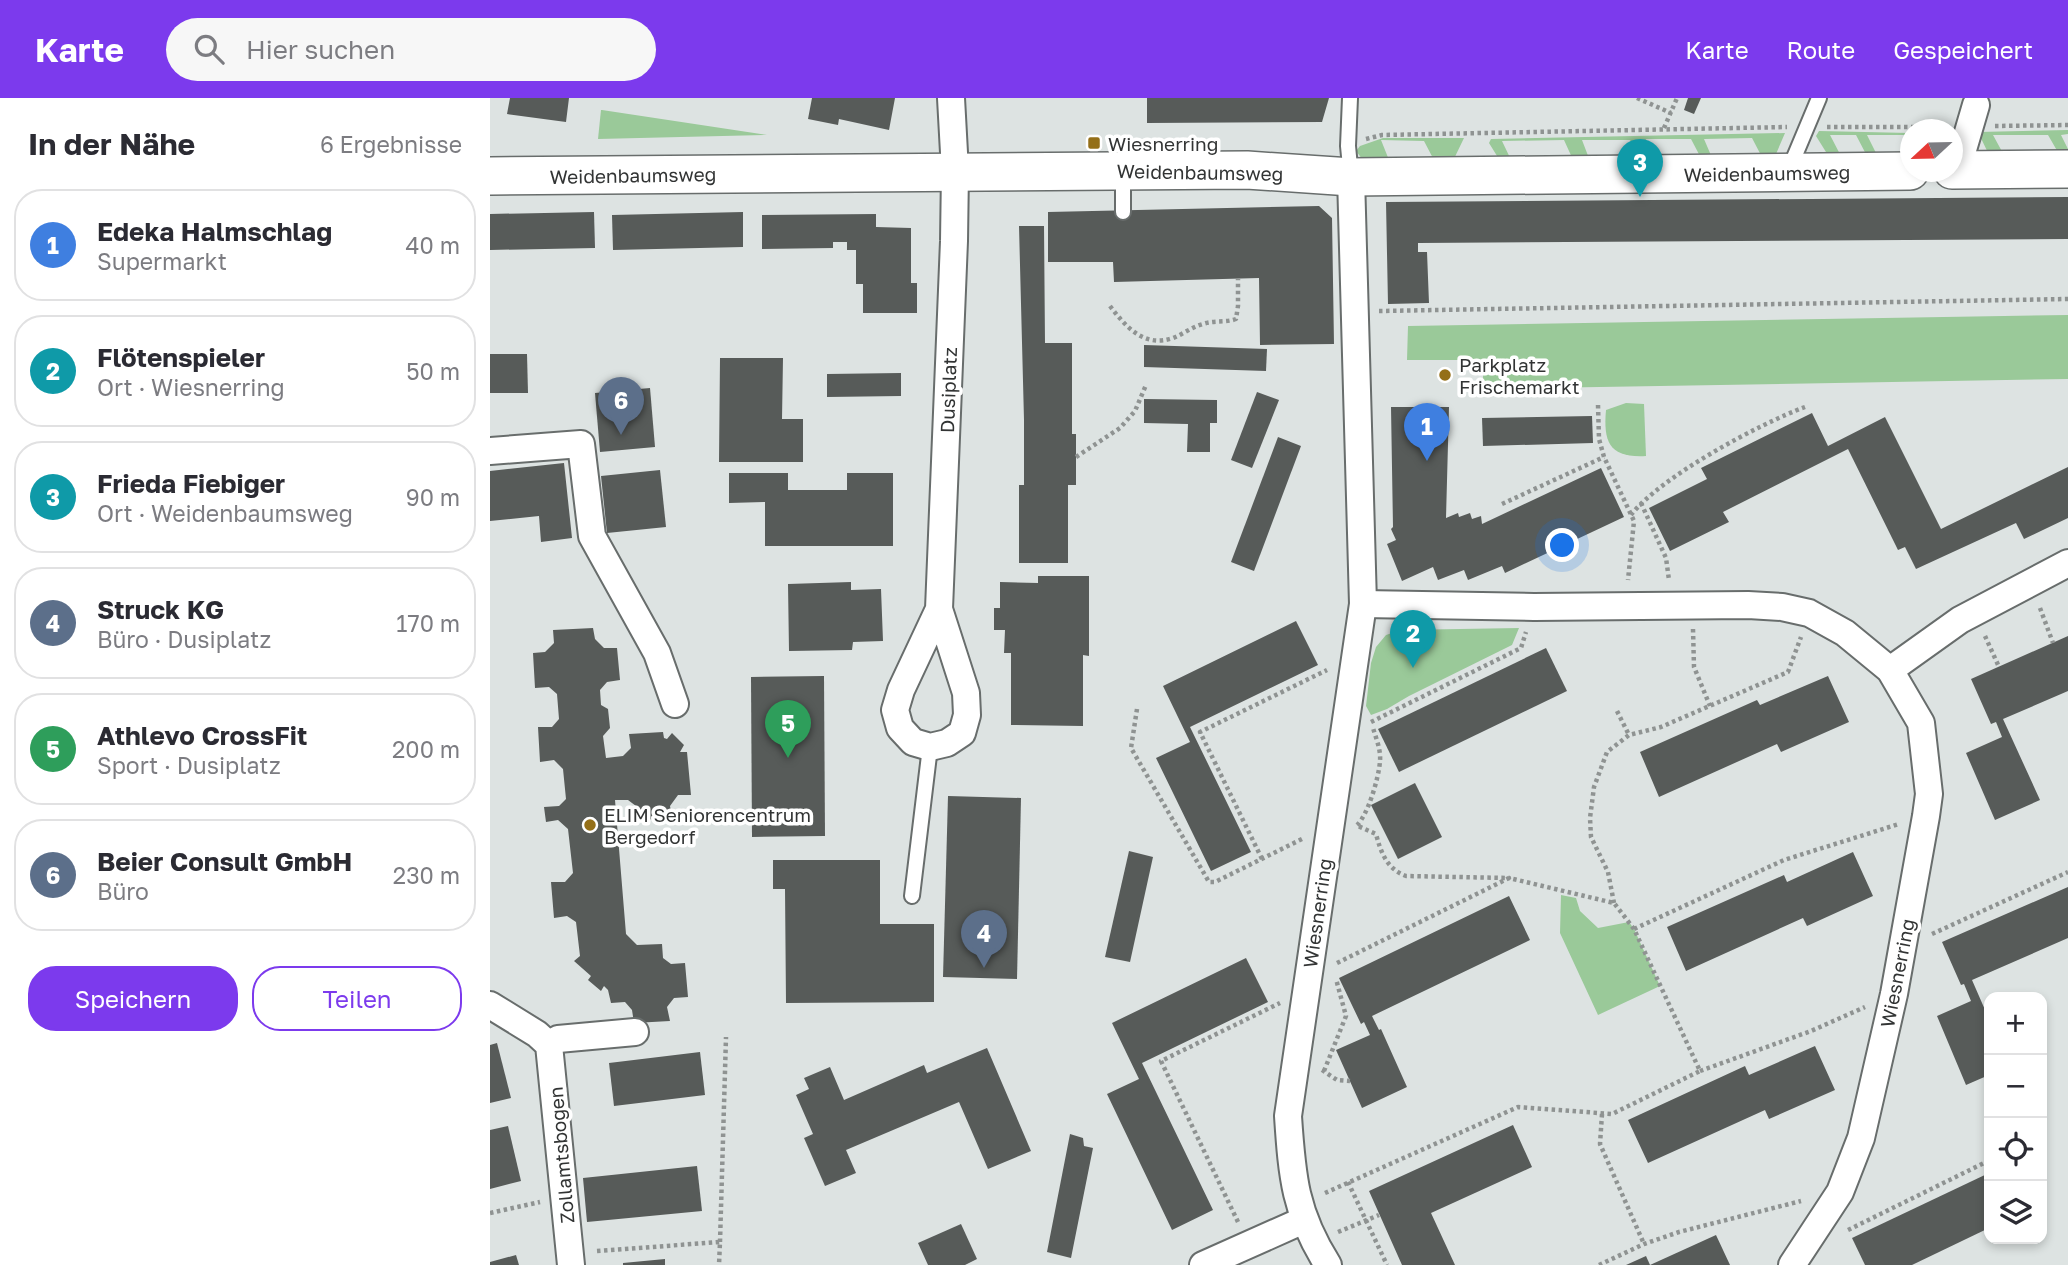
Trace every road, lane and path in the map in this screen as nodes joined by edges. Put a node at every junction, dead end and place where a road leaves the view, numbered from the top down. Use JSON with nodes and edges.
{"nodes":[{"id":1,"x":951,"y":98,"type":"edge"},
{"id":2,"x":1350,"y":98,"type":"edge"},
{"id":3,"x":1637,"y":98,"type":"edge"},
{"id":4,"x":1677,"y":98,"type":"edge"},
{"id":5,"x":1819,"y":98,"type":"edge"},
{"id":6,"x":1975,"y":110,"type":"edge"},
{"id":7,"x":1671,"y":113,"type":"junction"},
{"id":8,"x":2068,"y":125,"type":"edge"},
{"id":9,"x":1807,"y":127,"type":"junction"},
{"id":10,"x":1664,"y":128,"type":"junction"},
{"id":11,"x":1963,"y":146,"type":"edge"},
{"id":12,"x":1349,"y":162,"type":"junction"},
{"id":13,"x":2068,"y":169,"type":"edge"},
{"id":14,"x":1123,"y":170,"type":"junction"},
{"id":15,"x":1963,"y":170,"type":"edge"},
{"id":16,"x":955,"y":171,"type":"junction"},
{"id":17,"x":1900,"y":171,"type":"edge"},
{"id":18,"x":1788,"y":173,"type":"junction"},
{"id":19,"x":490,"y":176,"type":"edge"},
{"id":20,"x":1123,"y":212,"type":"dead end"},
{"id":21,"x":1238,"y":279,"type":"dead end"},
{"id":22,"x":2068,"y":299,"type":"edge"},
{"id":23,"x":1110,"y":306,"type":"dead end"},
{"id":24,"x":1356,"y":311,"type":"junction"},
{"id":25,"x":1146,"y":385,"type":"dead end"},
{"id":26,"x":1598,"y":405,"type":"dead end"},
{"id":27,"x":1805,"y":407,"type":"dead end"},
{"id":28,"x":490,"y":451,"type":"edge"},
{"id":29,"x":1076,"y":457,"type":"dead end"},
{"id":30,"x":1604,"y":457,"type":"junction"},
{"id":31,"x":1502,"y":503,"type":"dead end"},
{"id":32,"x":1640,"y":503,"type":"junction"},
{"id":33,"x":1631,"y":515,"type":"junction"},
{"id":34,"x":2068,"y":563,"type":"edge"},
{"id":35,"x":2037,"y":599,"type":"dead end"},
{"id":36,"x":1363,"y":604,"type":"junction"},
{"id":37,"x":1682,"y":605,"type":"junction"},
{"id":38,"x":1625,"y":606,"type":"junction"},
{"id":39,"x":1534,"y":607,"type":"junction"},
{"id":40,"x":939,"y":609,"type":"junction"},
{"id":41,"x":1809,"y":613,"type":"junction"},
{"id":42,"x":1981,"y":627,"type":"dead end"},
{"id":43,"x":2053,"y":643,"type":"dead end"},
{"id":44,"x":1356,"y":656,"type":"junction"},
{"id":45,"x":1999,"y":667,"type":"dead end"},
{"id":46,"x":1890,"y":670,"type":"junction"},
{"id":47,"x":675,"y":704,"type":"dead end"},
{"id":48,"x":1710,"y":706,"type":"junction"},
{"id":49,"x":1137,"y":709,"type":"dead end"},
{"id":50,"x":1617,"y":711,"type":"dead end"},
{"id":51,"x":1375,"y":721,"type":"junction"},
{"id":52,"x":1346,"y":725,"type":"junction"},
{"id":53,"x":1629,"y":735,"type":"junction"},
{"id":54,"x":930,"y":747,"type":"junction"},
{"id":55,"x":1926,"y":816,"type":"junction"},
{"id":56,"x":1329,"y":830,"type":"junction"},
{"id":57,"x":1262,"y":859,"type":"junction"},
{"id":58,"x":2068,"y":872,"type":"edge"},
{"id":59,"x":1509,"y":878,"type":"junction"},
{"id":60,"x":912,"y":896,"type":"dead end"},
{"id":61,"x":1614,"y":903,"type":"junction"},
{"id":62,"x":1634,"y":929,"type":"junction"},
{"id":63,"x":1925,"y":937,"type":"dead end"},
{"id":64,"x":1315,"y":978,"type":"junction"},
{"id":65,"x":1894,"y":994,"type":"junction"},
{"id":66,"x":490,"y":1005,"type":"edge"},
{"id":67,"x":635,"y":1032,"type":"dead end"},
{"id":68,"x":726,"y":1037,"type":"dead end"},
{"id":69,"x":549,"y":1045,"type":"junction"},
{"id":70,"x":1324,"y":1071,"type":"dead end"},
{"id":71,"x":1700,"y":1071,"type":"junction"},
{"id":72,"x":1602,"y":1114,"type":"junction"},
{"id":73,"x":1984,"y":1163,"type":"edge"},
{"id":74,"x":1348,"y":1182,"type":"junction"},
{"id":75,"x":1840,"y":1192,"type":"junction"},
{"id":76,"x":515,"y":1207,"type":"dead end"},
{"id":77,"x":490,"y":1213,"type":"edge"},
{"id":78,"x":1379,"y":1215,"type":"dead end"},
{"id":79,"x":1366,"y":1220,"type":"junction"},
{"id":80,"x":1311,"y":1233,"type":"edge"},
{"id":81,"x":1843,"y":1233,"type":"dead end"},
{"id":82,"x":720,"y":1242,"type":"junction"},
{"id":83,"x":1644,"y":1244,"type":"junction"},
{"id":84,"x":1249,"y":1245,"type":"junction"},
{"id":85,"x":570,"y":1259,"type":"edge"},
{"id":86,"x":719,"y":1265,"type":"edge"},
{"id":87,"x":1203,"y":1265,"type":"edge"},
{"id":88,"x":1387,"y":1265,"type":"edge"},
{"id":89,"x":1599,"y":1265,"type":"edge"},
{"id":90,"x":1792,"y":1265,"type":"edge"}],
"edges":[{"from":1,"to":16,"type":"street","name":"Dusiplatz"},
{"from":2,"to":12,"type":"lane"},
{"from":3,"to":7,"type":"path"},
{"from":4,"to":7,"type":"path"},
{"from":5,"to":9,"type":"lane"},
{"from":6,"to":8,"type":"path"},
{"from":6,"to":9,"type":"path"},
{"from":6,"to":11,"type":"street"},
{"from":7,"to":10,"type":"path"},
{"from":9,"to":10,"type":"path"},
{"from":9,"to":18,"type":"lane"},
{"from":10,"to":12,"type":"path"},
{"from":12,"to":14,"type":"street","name":"Weidenbaumsweg"},
{"from":12,"to":18,"type":"street","name":"Weidenbaumsweg"},
{"from":12,"to":24,"type":"street","name":"Wiesnerring"},
{"from":13,"to":15,"type":"street"},
{"from":14,"to":16,"type":"street","name":"Weidenbaumsweg"},
{"from":14,"to":20,"type":"lane"},
{"from":16,"to":19,"type":"street","name":"Weidenbaumsweg"},
{"from":16,"to":40,"type":"street","name":"Dusiplatz"},
{"from":17,"to":18,"type":"street","name":"Weidenbaumsweg"},
{"from":21,"to":23,"type":"path"},
{"from":22,"to":24,"type":"path"},
{"from":24,"to":36,"type":"street","name":"Wiesnerring"},
{"from":25,"to":29,"type":"path"},
{"from":26,"to":30,"type":"path"},
{"from":27,"to":32,"type":"path"},
{"from":28,"to":47,"type":"street"},
{"from":30,"to":31,"type":"path"},
{"from":30,"to":33,"type":"path"},
{"from":32,"to":33,"type":"path"},
{"from":32,"to":37,"type":"path"},
{"from":33,"to":38,"type":"path"},
{"from":34,"to":46,"type":"street"},
{"from":35,"to":43,"type":"path"},
{"from":36,"to":39,"type":"street","name":"Wiesnerring"},
{"from":36,"to":44,"type":"street","name":"Wiesnerring"},
{"from":37,"to":38,"type":"street","name":"Wiesnerring"},
{"from":37,"to":41,"type":"street","name":"Wiesnerring"},
{"from":37,"to":48,"type":"path"},
{"from":38,"to":39,"type":"street","name":"Wiesnerring"},
{"from":39,"to":51,"type":"path"},
{"from":40,"to":54,"type":"street","name":"Dusiplatz"},
{"from":40,"to":54,"type":"street","name":"Dusiplatz"},
{"from":41,"to":46,"type":"street","name":"Wiesnerring"},
{"from":41,"to":48,"type":"path"},
{"from":42,"to":45,"type":"path"},
{"from":44,"to":52,"type":"street","name":"Wiesnerring"},
{"from":44,"to":57,"type":"path"},
{"from":46,"to":55,"type":"street","name":"Wiesnerring"},
{"from":48,"to":53,"type":"path"},
{"from":49,"to":57,"type":"path"},
{"from":50,"to":53,"type":"path"},
{"from":51,"to":52,"type":"path"},
{"from":51,"to":59,"type":"path"},
{"from":52,"to":56,"type":"street","name":"Wiesnerring"},
{"from":53,"to":61,"type":"path"},
{"from":54,"to":60,"type":"lane"},
{"from":55,"to":62,"type":"path"},
{"from":55,"to":65,"type":"street","name":"Wiesnerring"},
{"from":56,"to":57,"type":"path"},
{"from":56,"to":64,"type":"street","name":"Wiesnerring"},
{"from":58,"to":63,"type":"path"},
{"from":59,"to":61,"type":"path"},
{"from":59,"to":64,"type":"path"},
{"from":61,"to":62,"type":"path"},
{"from":62,"to":71,"type":"path"},
{"from":64,"to":70,"type":"path"},
{"from":64,"to":80,"type":"street","name":"Wiesnerring"},
{"from":64,"to":84,"type":"path"},
{"from":65,"to":71,"type":"path"},
{"from":65,"to":75,"type":"street","name":"Wiesnerring"},
{"from":66,"to":69,"type":"street"},
{"from":67,"to":69,"type":"street"},
{"from":68,"to":82,"type":"path"},
{"from":69,"to":85,"type":"street","name":"Zollamtsbogen"},
{"from":71,"to":72,"type":"path"},
{"from":72,"to":74,"type":"path"},
{"from":72,"to":83,"type":"path"},
{"from":73,"to":81,"type":"path"},
{"from":74,"to":79,"type":"path"},
{"from":74,"to":80,"type":"path"},
{"from":75,"to":83,"type":"path"},
{"from":75,"to":90,"type":"street","name":"Wiesnerring"},
{"from":76,"to":77,"type":"path"},
{"from":78,"to":79,"type":"path"},
{"from":79,"to":80,"type":"path"},
{"from":79,"to":88,"type":"path"},
{"from":80,"to":84,"type":"street"},
{"from":82,"to":85,"type":"path"},
{"from":82,"to":86,"type":"path"},
{"from":83,"to":89,"type":"path"},
{"from":84,"to":87,"type":"street"}]}
